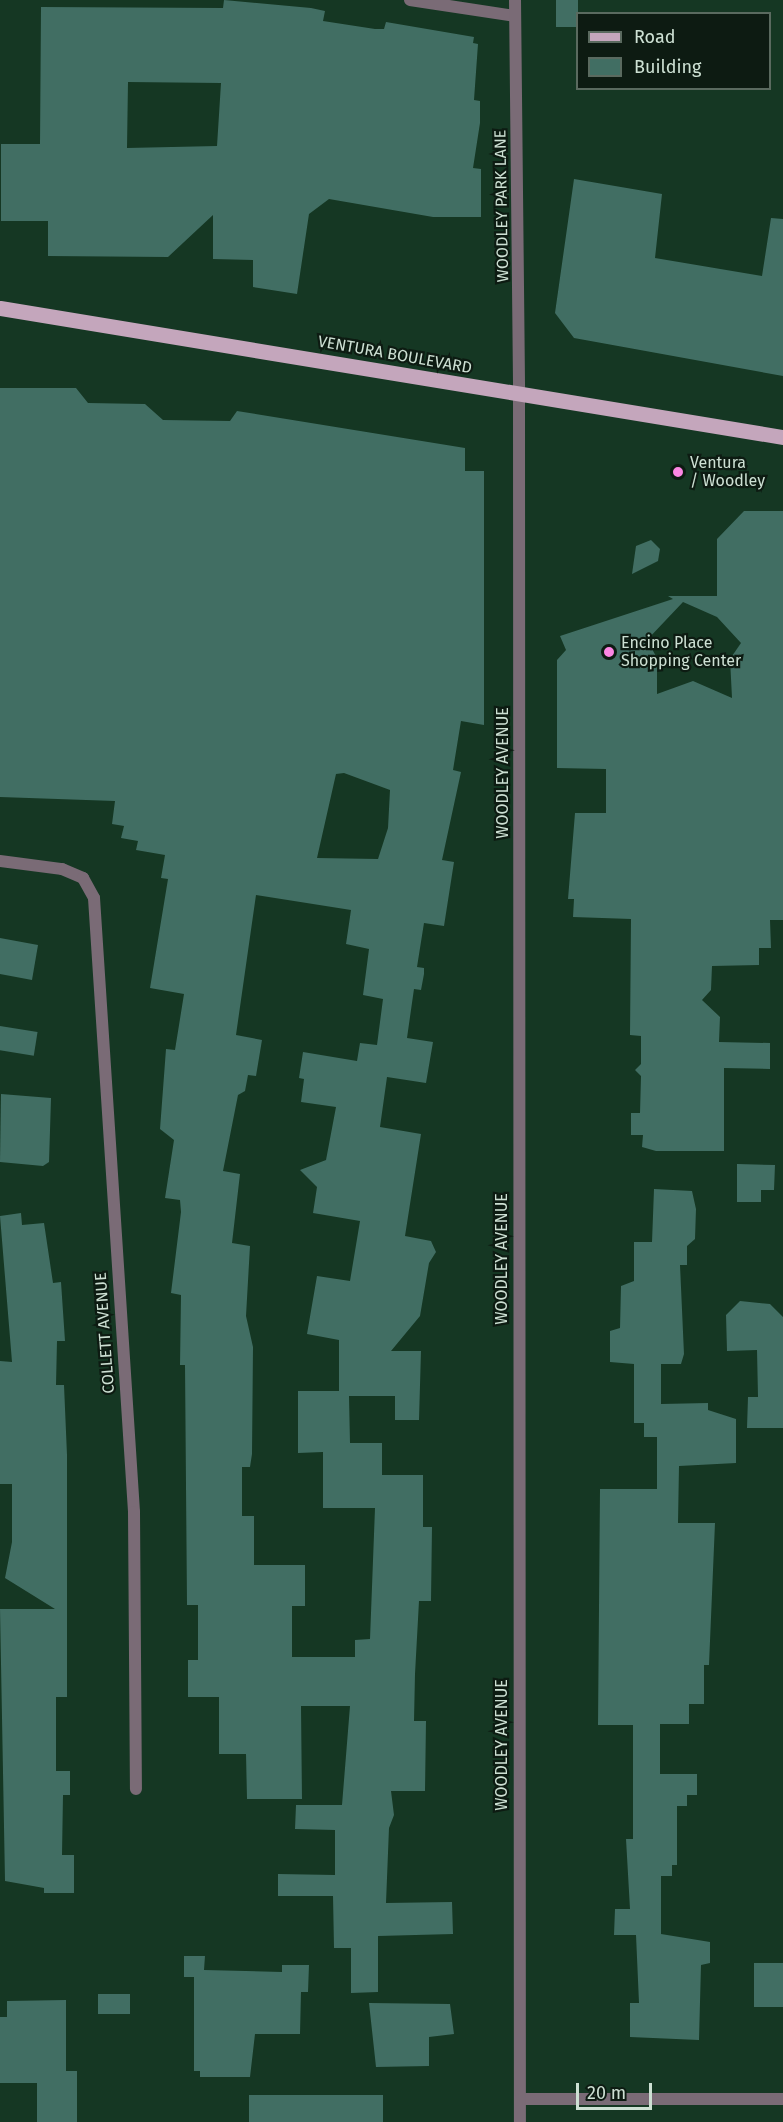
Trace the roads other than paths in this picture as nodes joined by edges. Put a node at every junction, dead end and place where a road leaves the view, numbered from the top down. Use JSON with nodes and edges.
{"nodes":[{"id":1,"x":410,"y":0,"type":"edge"},
{"id":2,"x":515,"y":0,"type":"edge"},
{"id":3,"x":515,"y":16,"type":"junction"},
{"id":4,"x":0,"y":308,"type":"edge"},
{"id":5,"x":519,"y":395,"type":"junction"},
{"id":6,"x":783,"y":437,"type":"edge"},
{"id":7,"x":0,"y":861,"type":"edge"},
{"id":8,"x":136,"y":1789,"type":"dead end"},
{"id":9,"x":520,"y":2099,"type":"junction"},
{"id":10,"x":783,"y":2099,"type":"edge"},
{"id":11,"x":520,"y":2122,"type":"edge"}],
"edges":[{"from":1,"to":3,"type":"street"},
{"from":2,"to":3,"type":"street","name":"WOODLEY PARK LANE"},
{"from":3,"to":5,"type":"street","name":"WOODLEY PARK LANE"},
{"from":4,"to":5,"type":"main road","name":"VENTURA BOULEVARD"},
{"from":5,"to":6,"type":"main road","name":"VENTURA BOULEVARD"},
{"from":5,"to":9,"type":"street","name":"WOODLEY AVENUE"},
{"from":7,"to":8,"type":"street","name":"COLLETT AVENUE"},
{"from":9,"to":10,"type":"street"},
{"from":9,"to":11,"type":"street","name":"WOODLEY AVENUE"}]}
